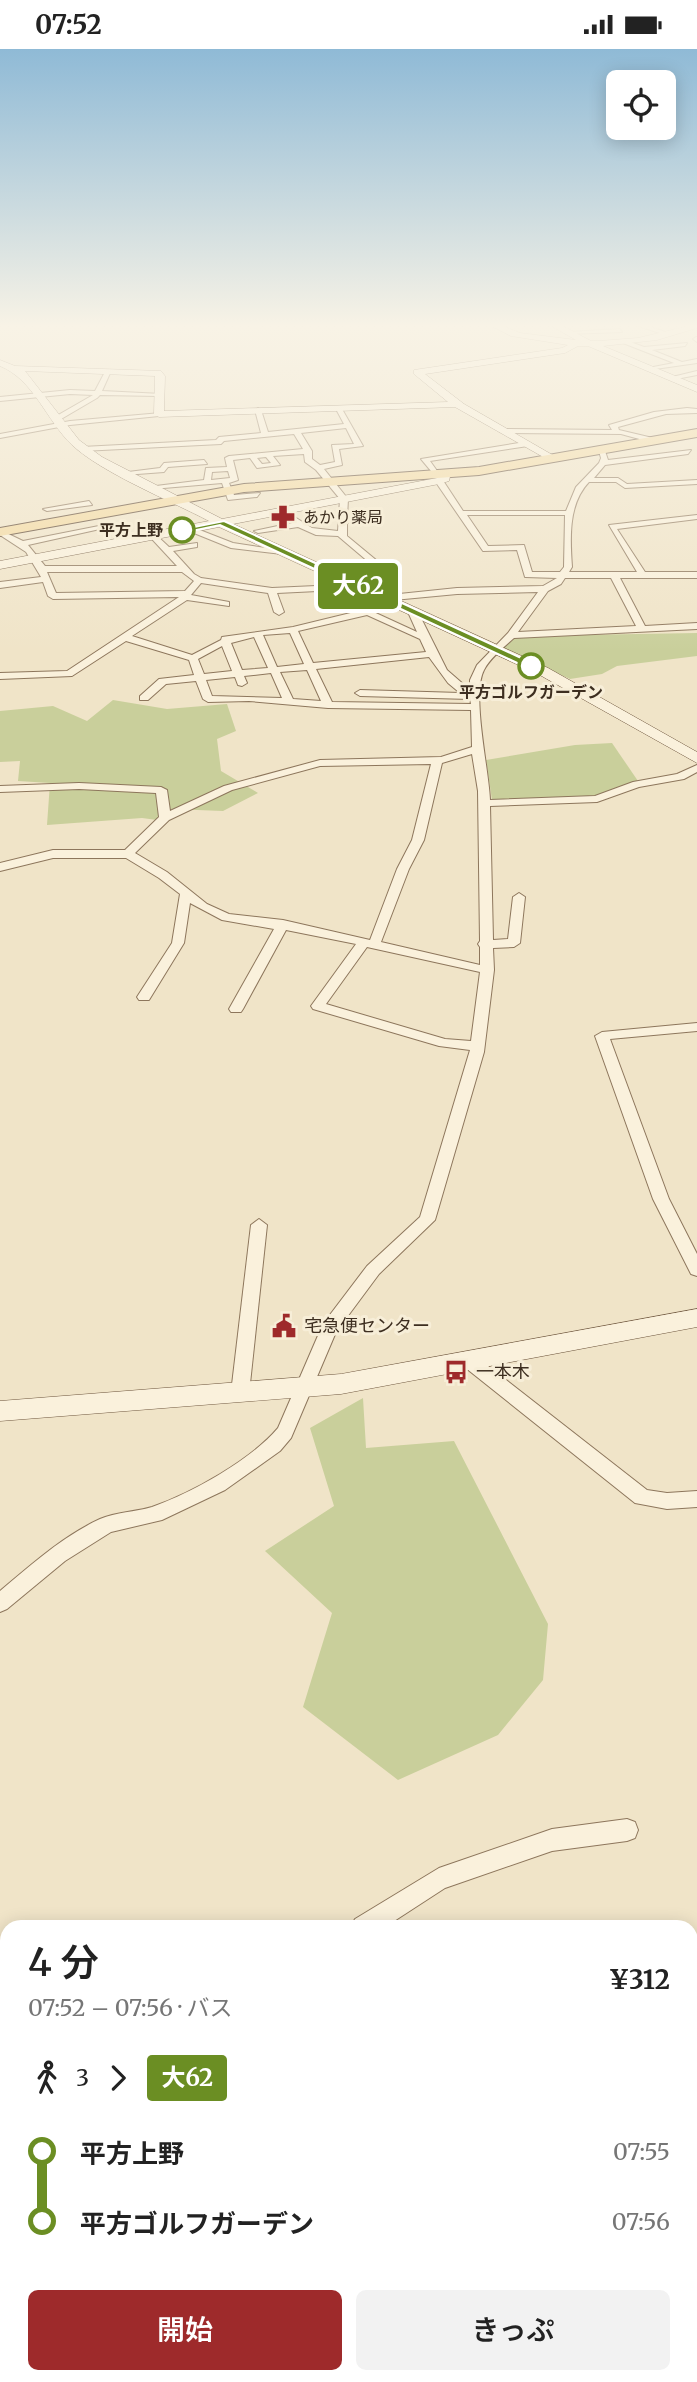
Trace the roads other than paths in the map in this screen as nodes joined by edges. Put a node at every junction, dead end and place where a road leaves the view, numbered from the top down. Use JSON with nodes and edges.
{"nodes":[{"id":1,"x":68,"y":433,"type":"edge"},
{"id":2,"x":274,"y":433,"type":"edge"},
{"id":3,"x":298,"y":433,"type":"edge"},
{"id":4,"x":351,"y":433,"type":"edge"},
{"id":5,"x":506,"y":433,"type":"edge"},
{"id":6,"x":625,"y":433,"type":"edge"},
{"id":7,"x":697,"y":433,"type":"edge"},
{"id":8,"x":265,"y":434,"type":"joint"},
{"id":9,"x":251,"y":435,"type":"junction"},
{"id":10,"x":659,"y":440,"type":"junction"},
{"id":11,"x":524,"y":444,"type":"junction"},
{"id":12,"x":181,"y":446,"type":"junction"},
{"id":13,"x":306,"y":447,"type":"junction"},
{"id":14,"x":82,"y":449,"type":"junction"},
{"id":15,"x":688,"y":452,"type":"junction"},
{"id":16,"x":190,"y":454,"type":"dead end"},
{"id":17,"x":268,"y":454,"type":"junction"},
{"id":18,"x":252,"y":456,"type":"junction"},
{"id":19,"x":602,"y":456,"type":"junction"},
{"id":20,"x":697,"y":457,"type":"edge"},
{"id":21,"x":552,"y":459,"type":"junction"},
{"id":22,"x":204,"y":462,"type":"dead end"},
{"id":23,"x":138,"y":463,"type":"dead end"},
{"id":24,"x":113,"y":467,"type":"junction"},
{"id":25,"x":319,"y":468,"type":"junction"},
{"id":26,"x":233,"y":469,"type":"junction"},
{"id":27,"x":124,"y":473,"type":"junction"},
{"id":28,"x":441,"y":477,"type":"junction"},
{"id":29,"x":328,"y":480,"type":"junction"},
{"id":30,"x":587,"y":480,"type":"junction"},
{"id":31,"x":400,"y":482,"type":"junction"},
{"id":32,"x":697,"y":482,"type":"edge"},
{"id":33,"x":207,"y":483,"type":"junction"},
{"id":34,"x":227,"y":486,"type":"junction"},
{"id":35,"x":152,"y":487,"type":"junction"},
{"id":36,"x":257,"y":495,"type":"dead end"},
{"id":37,"x":344,"y":499,"type":"junction"},
{"id":38,"x":176,"y":500,"type":"junction"},
{"id":39,"x":89,"y":503,"type":"dead end"},
{"id":40,"x":47,"y":509,"type":"dead end"},
{"id":41,"x":282,"y":511,"type":"junction"},
{"id":42,"x":461,"y":513,"type":"junction"},
{"id":43,"x":570,"y":513,"type":"junction"},
{"id":44,"x":100,"y":514,"type":"junction"},
{"id":45,"x":361,"y":514,"type":"dead end"},
{"id":46,"x":345,"y":517,"type":"junction"},
{"id":47,"x":374,"y":517,"type":"dead end"},
{"id":48,"x":697,"y":517,"type":"edge"},
{"id":49,"x":221,"y":523,"type":"junction"},
{"id":50,"x":114,"y":525,"type":"junction"},
{"id":51,"x":298,"y":525,"type":"junction"},
{"id":52,"x":192,"y":529,"type":"junction"},
{"id":53,"x":258,"y":531,"type":"dead end"},
{"id":54,"x":0,"y":532,"type":"edge"},
{"id":55,"x":342,"y":533,"type":"junction"},
{"id":56,"x":154,"y":536,"type":"junction"},
{"id":57,"x":129,"y":540,"type":"junction"},
{"id":58,"x":23,"y":543,"type":"junction"},
{"id":59,"x":194,"y":545,"type":"dead end"},
{"id":60,"x":166,"y":550,"type":"junction"},
{"id":61,"x":282,"y":551,"type":"junction"},
{"id":62,"x":0,"y":565,"type":"edge"},
{"id":63,"x":41,"y":569,"type":"junction"},
{"id":64,"x":183,"y":569,"type":"junction"},
{"id":65,"x":614,"y":574,"type":"junction"},
{"id":66,"x":642,"y":574,"type":"junction"},
{"id":67,"x":562,"y":575,"type":"junction"},
{"id":68,"x":697,"y":575,"type":"edge"},
{"id":69,"x":199,"y":580,"type":"junction"},
{"id":70,"x":0,"y":585,"type":"edge"},
{"id":71,"x":545,"y":589,"type":"junction"},
{"id":72,"x":272,"y":591,"type":"junction"},
{"id":73,"x":371,"y":592,"type":"junction"},
{"id":74,"x":186,"y":595,"type":"junction"},
{"id":75,"x":226,"y":604,"type":"dead end"},
{"id":76,"x":413,"y":612,"type":"junction"},
{"id":77,"x":279,"y":613,"type":"dead end"},
{"id":78,"x":697,"y":626,"type":"edge"},
{"id":79,"x":642,"y":628,"type":"junction"},
{"id":80,"x":293,"y":630,"type":"junction"},
{"id":81,"x":257,"y":633,"type":"junction"},
{"id":82,"x":511,"y":635,"type":"junction"},
{"id":83,"x":124,"y":637,"type":"junction"},
{"id":84,"x":425,"y":637,"type":"junction"},
{"id":85,"x":225,"y":639,"type":"junction"},
{"id":86,"x":496,"y":650,"type":"junction"},
{"id":87,"x":433,"y":654,"type":"junction"},
{"id":88,"x":194,"y":658,"type":"junction"},
{"id":89,"x":310,"y":667,"type":"junction"},
{"id":90,"x":275,"y":670,"type":"junction"},
{"id":91,"x":238,"y":675,"type":"junction"},
{"id":92,"x":0,"y":676,"type":"edge"},
{"id":93,"x":203,"y":678,"type":"junction"},
{"id":94,"x":360,"y":693,"type":"dead end"},
{"id":95,"x":144,"y":698,"type":"dead end"},
{"id":96,"x":249,"y":698,"type":"junction"},
{"id":97,"x":475,"y":701,"type":"junction"},
{"id":98,"x":289,"y":702,"type":"junction"},
{"id":99,"x":328,"y":705,"type":"junction"},
{"id":100,"x":477,"y":749,"type":"junction"},
{"id":101,"x":697,"y":758,"type":"edge"},
{"id":102,"x":437,"y":760,"type":"junction"},
{"id":103,"x":697,"y":768,"type":"edge"},
{"id":104,"x":0,"y":789,"type":"edge"},
{"id":105,"x":485,"y":803,"type":"junction"},
{"id":106,"x":165,"y":818,"type":"junction"},
{"id":107,"x":128,"y":854,"type":"junction"},
{"id":108,"x":0,"y":867,"type":"edge"},
{"id":109,"x":186,"y":892,"type":"junction"},
{"id":110,"x":519,"y":897,"type":"dead end"},
{"id":111,"x":283,"y":924,"type":"junction"},
{"id":112,"x":369,"y":944,"type":"junction"},
{"id":113,"x":484,"y":944,"type":"junction"},
{"id":114,"x":486,"y":970,"type":"junction"},
{"id":115,"x":144,"y":997,"type":"dead end"},
{"id":116,"x":236,"y":1009,"type":"dead end"},
{"id":117,"x":697,"y":1027,"type":"edge"},
{"id":118,"x":478,"y":1046,"type":"junction"},
{"id":119,"x":259,"y":1225,"type":"dead end"},
{"id":120,"x":697,"y":1270,"type":"edge"},
{"id":121,"x":697,"y":1318,"type":"edge"},
{"id":122,"x":468,"y":1360,"type":"junction"},
{"id":123,"x":304,"y":1389,"type":"junction"},
{"id":124,"x":240,"y":1393,"type":"junction"},
{"id":125,"x":0,"y":1411,"type":"edge"},
{"id":126,"x":697,"y":1499,"type":"edge"},
{"id":127,"x":0,"y":1603,"type":"edge"},
{"id":128,"x":627,"y":1830,"type":"dead end"},
{"id":129,"x":374,"y":1920,"type":"edge"}],
"edges":[{"from":1,"to":14,"type":"street"},
{"from":2,"to":8,"type":"street"},
{"from":3,"to":13,"type":"street"},
{"from":4,"to":25,"type":"street"},
{"from":5,"to":11,"type":"street"},
{"from":6,"to":10,"type":"street"},
{"from":7,"to":10,"type":"main road"},
{"from":8,"to":9,"type":"street"},
{"from":9,"to":12,"type":"street"},
{"from":9,"to":13,"type":"street"},
{"from":10,"to":15,"type":"street"},
{"from":10,"to":19,"type":"main road"},
{"from":11,"to":21,"type":"street"},
{"from":11,"to":28,"type":"street"},
{"from":12,"to":14,"type":"street"},
{"from":12,"to":16,"type":"street"},
{"from":13,"to":17,"type":"street"},
{"from":13,"to":25,"type":"street"},
{"from":14,"to":24,"type":"street"},
{"from":15,"to":19,"type":"street"},
{"from":15,"to":20,"type":"street"},
{"from":17,"to":18,"type":"street"},
{"from":17,"to":18,"type":"street"},
{"from":18,"to":26,"type":"street"},
{"from":19,"to":21,"type":"main road"},
{"from":19,"to":30,"type":"street"},
{"from":21,"to":28,"type":"main road"},
{"from":22,"to":27,"type":"street"},
{"from":23,"to":24,"type":"street"},
{"from":24,"to":27,"type":"street"},
{"from":25,"to":29,"type":"street"},
{"from":26,"to":33,"type":"street"},
{"from":26,"to":34,"type":"street"},
{"from":27,"to":35,"type":"street"},
{"from":28,"to":31,"type":"main road"},
{"from":28,"to":42,"type":"street"},
{"from":29,"to":31,"type":"main road"},
{"from":29,"to":34,"type":"main road"},
{"from":29,"to":37,"type":"street"},
{"from":30,"to":32,"type":"street"},
{"from":30,"to":43,"type":"street"},
{"from":31,"to":37,"type":"street"},
{"from":33,"to":34,"type":"street"},
{"from":33,"to":35,"type":"street"},
{"from":34,"to":36,"type":"street"},
{"from":34,"to":38,"type":"main road"},
{"from":35,"to":38,"type":"street"},
{"from":37,"to":41,"type":"street"},
{"from":37,"to":46,"type":"street"},
{"from":38,"to":44,"type":"main road"},
{"from":38,"to":49,"type":"street"},
{"from":39,"to":40,"type":"street"},
{"from":41,"to":49,"type":"street"},
{"from":41,"to":51,"type":"street"},
{"from":42,"to":43,"type":"street"},
{"from":42,"to":67,"type":"street"},
{"from":43,"to":67,"type":"street"},
{"from":44,"to":50,"type":"street"},
{"from":44,"to":54,"type":"main road"},
{"from":45,"to":46,"type":"street"},
{"from":46,"to":47,"type":"street"},
{"from":46,"to":55,"type":"street"},
{"from":48,"to":66,"type":"street"},
{"from":49,"to":52,"type":"street"},
{"from":49,"to":61,"type":"street"},
{"from":50,"to":57,"type":"street"},
{"from":50,"to":58,"type":"street"},
{"from":51,"to":53,"type":"street"},
{"from":51,"to":55,"type":"street"},
{"from":52,"to":56,"type":"street"},
{"from":52,"to":61,"type":"street"},
{"from":54,"to":58,"type":"street"},
{"from":55,"to":73,"type":"street"},
{"from":56,"to":57,"type":"street"},
{"from":56,"to":60,"type":"street"},
{"from":57,"to":63,"type":"street"},
{"from":58,"to":63,"type":"street"},
{"from":59,"to":60,"type":"street"},
{"from":60,"to":64,"type":"street"},
{"from":61,"to":73,"type":"street"},
{"from":62,"to":63,"type":"street"},
{"from":63,"to":64,"type":"street"},
{"from":63,"to":70,"type":"street"},
{"from":63,"to":74,"type":"street"},
{"from":64,"to":69,"type":"street"},
{"from":65,"to":66,"type":"street"},
{"from":65,"to":67,"type":"street"},
{"from":65,"to":79,"type":"street"},
{"from":66,"to":68,"type":"street"},
{"from":67,"to":71,"type":"street"},
{"from":69,"to":72,"type":"street"},
{"from":69,"to":74,"type":"street"},
{"from":71,"to":73,"type":"street"},
{"from":71,"to":82,"type":"street"},
{"from":72,"to":73,"type":"street"},
{"from":72,"to":77,"type":"street"},
{"from":73,"to":76,"type":"street"},
{"from":74,"to":75,"type":"street"},
{"from":74,"to":83,"type":"street"},
{"from":76,"to":84,"type":"street"},
{"from":76,"to":86,"type":"street"},
{"from":78,"to":79,"type":"street"},
{"from":79,"to":82,"type":"street"},
{"from":80,"to":81,"type":"street"},
{"from":80,"to":84,"type":"street"},
{"from":80,"to":89,"type":"street"},
{"from":81,"to":85,"type":"street"},
{"from":81,"to":90,"type":"street"},
{"from":82,"to":86,"type":"street"},
{"from":83,"to":88,"type":"street"},
{"from":83,"to":92,"type":"street"},
{"from":84,"to":87,"type":"street"},
{"from":85,"to":88,"type":"street"},
{"from":85,"to":91,"type":"street"},
{"from":86,"to":97,"type":"street"},
{"from":86,"to":101,"type":"street"},
{"from":87,"to":89,"type":"street"},
{"from":87,"to":97,"type":"street"},
{"from":88,"to":93,"type":"street"},
{"from":89,"to":90,"type":"street"},
{"from":89,"to":99,"type":"street"},
{"from":90,"to":91,"type":"street"},
{"from":90,"to":98,"type":"street"},
{"from":91,"to":93,"type":"street"},
{"from":91,"to":96,"type":"street"},
{"from":93,"to":95,"type":"street"},
{"from":93,"to":96,"type":"street"},
{"from":94,"to":97,"type":"street"},
{"from":96,"to":98,"type":"street"},
{"from":97,"to":99,"type":"street"},
{"from":97,"to":100,"type":"street"},
{"from":98,"to":99,"type":"street"},
{"from":100,"to":102,"type":"street"},
{"from":100,"to":105,"type":"street"},
{"from":102,"to":106,"type":"street"},
{"from":102,"to":112,"type":"street"},
{"from":103,"to":105,"type":"street"},
{"from":104,"to":106,"type":"street"},
{"from":105,"to":113,"type":"street"},
{"from":106,"to":107,"type":"street"},
{"from":107,"to":108,"type":"street"},
{"from":107,"to":109,"type":"street"},
{"from":109,"to":111,"type":"street"},
{"from":109,"to":115,"type":"street"},
{"from":110,"to":113,"type":"street"},
{"from":111,"to":112,"type":"street"},
{"from":111,"to":116,"type":"street"},
{"from":112,"to":114,"type":"street"},
{"from":112,"to":118,"type":"street"},
{"from":113,"to":114,"type":"street"},
{"from":114,"to":118,"type":"street"},
{"from":117,"to":120,"type":"street"},
{"from":118,"to":123,"type":"street"},
{"from":119,"to":124,"type":"street"},
{"from":121,"to":122,"type":"street"},
{"from":122,"to":123,"type":"street"},
{"from":122,"to":126,"type":"street"},
{"from":123,"to":124,"type":"street"},
{"from":123,"to":127,"type":"street"},
{"from":124,"to":125,"type":"street"},
{"from":128,"to":129,"type":"street"}]}
